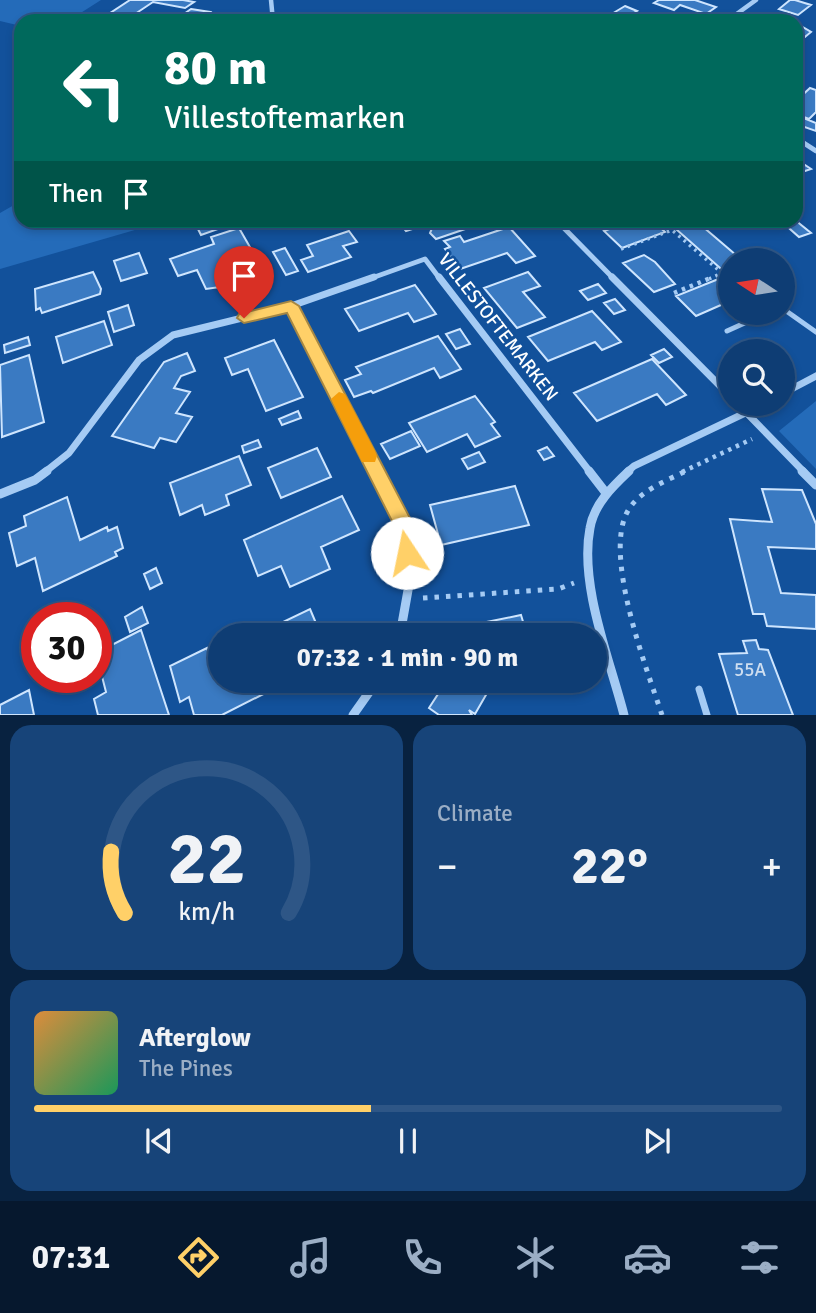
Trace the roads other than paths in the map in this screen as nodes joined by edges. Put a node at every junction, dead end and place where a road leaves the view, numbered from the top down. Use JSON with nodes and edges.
{"nodes":[{"id":1,"x":756,"y":0,"type":"edge"},
{"id":2,"x":737,"y":14,"type":"edge"},
{"id":3,"x":564,"y":228,"type":"edge"},
{"id":4,"x":291,"y":306,"type":"junction"},
{"id":5,"x":795,"y":317,"type":"edge"},
{"id":6,"x":738,"y":326,"type":"edge"},
{"id":7,"x":727,"y":331,"type":"dead end"},
{"id":8,"x":816,"y":331,"type":"edge"},
{"id":9,"x":816,"y":376,"type":"edge"},
{"id":10,"x":718,"y":384,"type":"edge"},
{"id":11,"x":795,"y":387,"type":"edge"},
{"id":12,"x":743,"y":416,"type":"edge"},
{"id":13,"x":749,"y":416,"type":"edge"},
{"id":14,"x":816,"y":485,"type":"edge"},
{"id":15,"x":606,"y":493,"type":"junction"},
{"id":16,"x":0,"y":494,"type":"edge"},
{"id":17,"x":402,"y":623,"type":"edge"},
{"id":18,"x":699,"y":689,"type":"dead end"},
{"id":19,"x":369,"y":693,"type":"edge"},
{"id":20,"x":353,"y":715,"type":"edge"},
{"id":21,"x":624,"y":715,"type":"edge"},
{"id":22,"x":707,"y":715,"type":"edge"}],
"edges":[{"from":1,"to":2,"type":"street"},
{"from":3,"to":10,"type":"street"},
{"from":4,"to":15,"type":"street","name":"VILLESTOFTEMARKEN"},
{"from":4,"to":16,"type":"street","name":"VILLESTOFTEMARKEN"},
{"from":4,"to":17,"type":"street"},
{"from":5,"to":8,"type":"lane"},
{"from":6,"to":7,"type":"lane"},
{"from":9,"to":11,"type":"street"},
{"from":12,"to":15,"type":"street"},
{"from":13,"to":14,"type":"street"},
{"from":15,"to":21,"type":"street"},
{"from":18,"to":22,"type":"lane"},
{"from":19,"to":20,"type":"street"}]}
